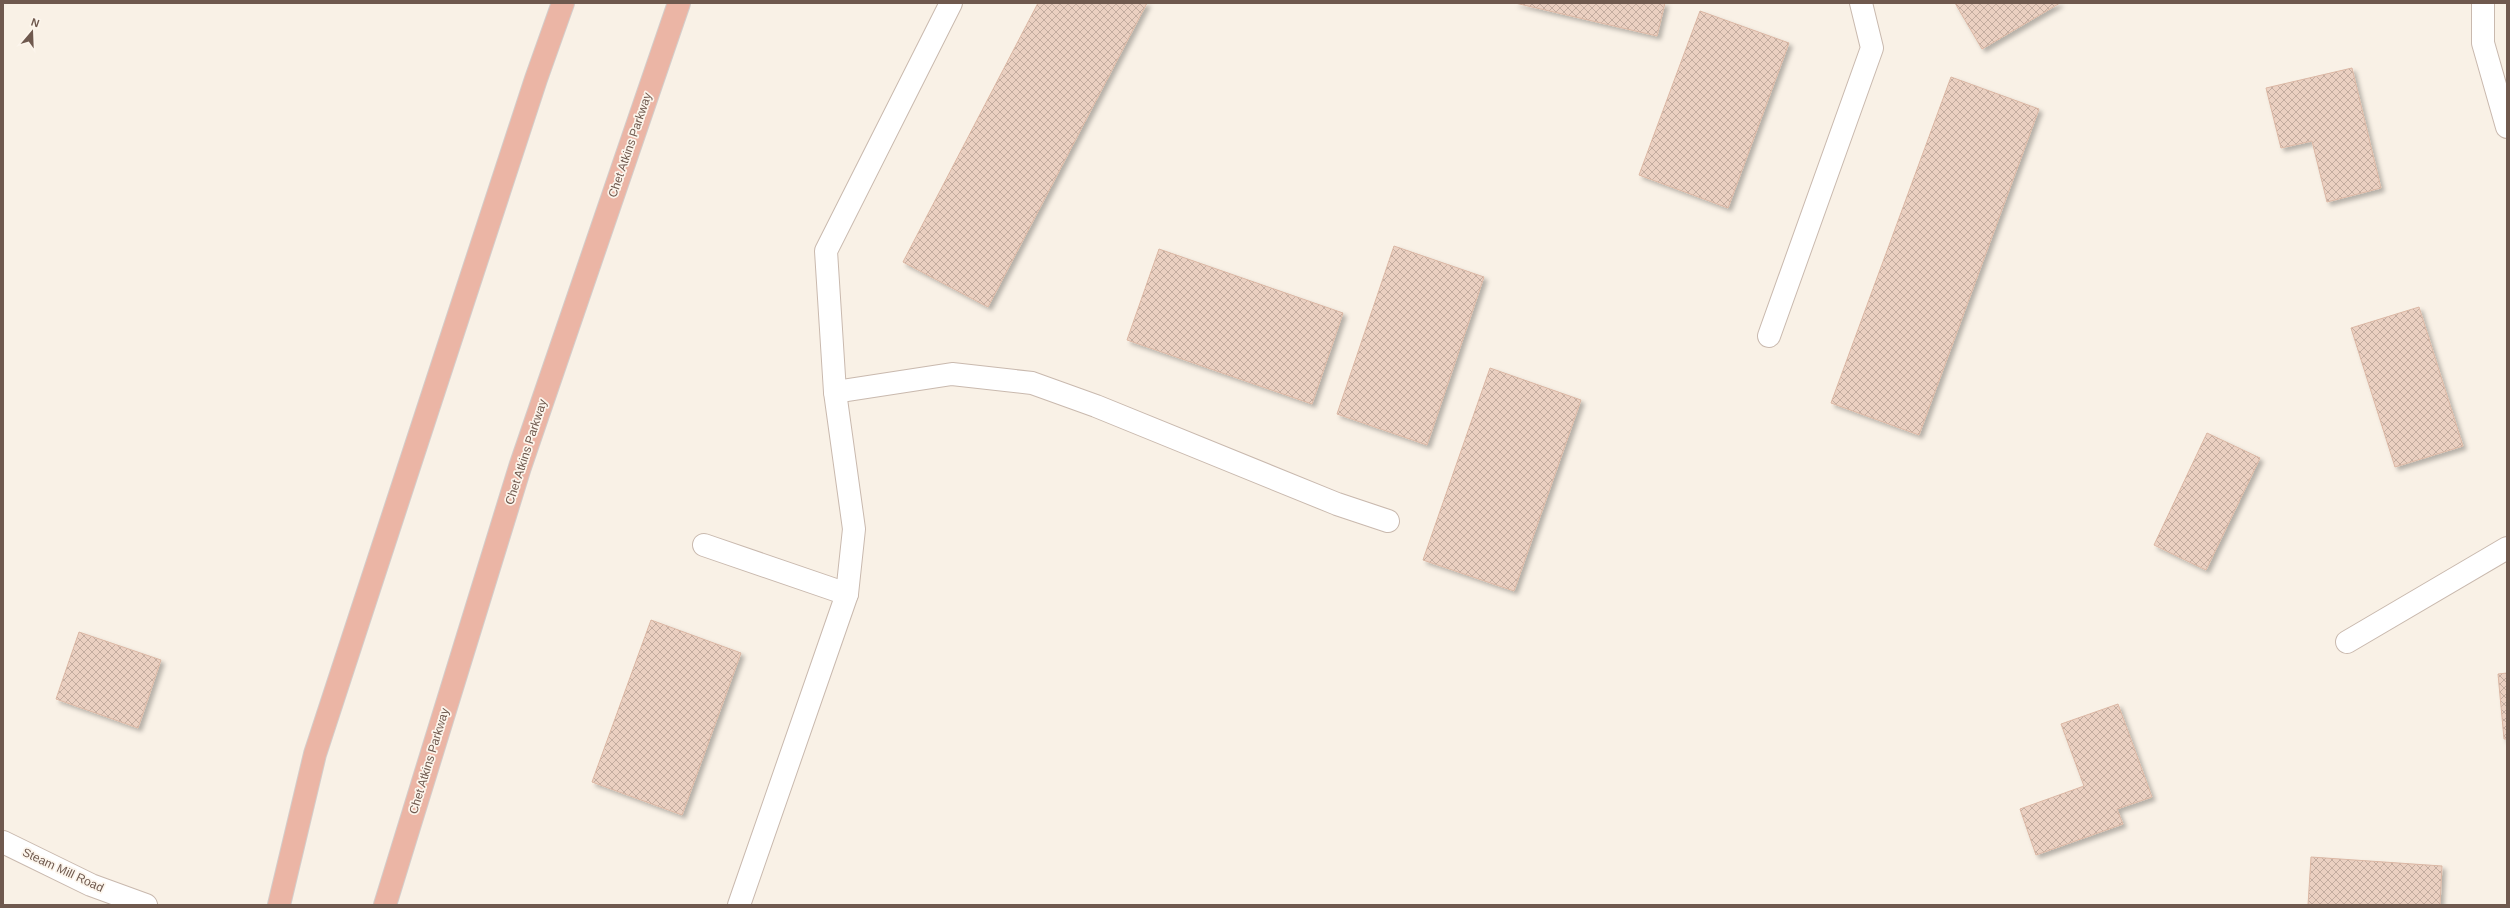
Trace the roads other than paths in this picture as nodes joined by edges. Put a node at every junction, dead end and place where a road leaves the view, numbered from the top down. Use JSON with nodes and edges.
{"nodes":[{"id":1,"x":563,"y":3,"type":"edge"},
{"id":2,"x":679,"y":3,"type":"edge"},
{"id":3,"x":951,"y":3,"type":"edge"},
{"id":4,"x":1861,"y":3,"type":"edge"},
{"id":5,"x":2483,"y":3,"type":"edge"},
{"id":6,"x":2507,"y":127,"type":"edge"},
{"id":7,"x":1769,"y":336,"type":"dead end"},
{"id":8,"x":835,"y":392,"type":"junction"},
{"id":9,"x":1388,"y":521,"type":"dead end"},
{"id":10,"x":704,"y":545,"type":"dead end"},
{"id":11,"x":2507,"y":548,"type":"edge"},
{"id":12,"x":847,"y":594,"type":"junction"},
{"id":13,"x":2347,"y":642,"type":"dead end"},
{"id":14,"x":3,"y":842,"type":"edge"},
{"id":15,"x":146,"y":905,"type":"edge"},
{"id":16,"x":279,"y":905,"type":"edge"},
{"id":17,"x":385,"y":905,"type":"edge"},
{"id":18,"x":740,"y":905,"type":"edge"}],
"edges":[{"from":1,"to":16,"type":"highway"},
{"from":2,"to":17,"type":"highway","name":"Chet Atkins Parkway"},
{"from":3,"to":8,"type":"street"},
{"from":4,"to":7,"type":"street"},
{"from":5,"to":6,"type":"street"},
{"from":8,"to":9,"type":"street"},
{"from":8,"to":12,"type":"street"},
{"from":10,"to":12,"type":"street"},
{"from":11,"to":13,"type":"street"},
{"from":12,"to":18,"type":"street"},
{"from":14,"to":15,"type":"street","name":"Steam Mill Road"}]}
